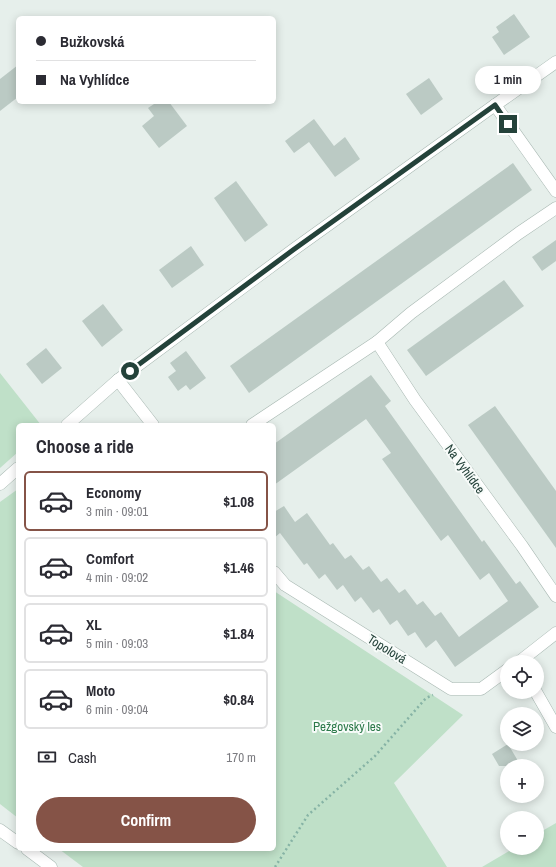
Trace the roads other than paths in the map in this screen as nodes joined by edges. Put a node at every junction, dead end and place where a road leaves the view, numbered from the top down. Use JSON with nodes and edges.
{"nodes":[{"id":1,"x":556,"y":62,"type":"edge"},
{"id":2,"x":495,"y":105,"type":"junction"},
{"id":3,"x":556,"y":191,"type":"edge"},
{"id":4,"x":556,"y":208,"type":"edge"},
{"id":5,"x":377,"y":342,"type":"junction"},
{"id":6,"x":118,"y":380,"type":"junction"},
{"id":7,"x":69,"y":423,"type":"edge"},
{"id":8,"x":151,"y":423,"type":"edge"},
{"id":9,"x":255,"y":423,"type":"edge"},
{"id":10,"x":16,"y":470,"type":"edge"},
{"id":11,"x":0,"y":484,"type":"edge"},
{"id":12,"x":276,"y":574,"type":"edge"},
{"id":13,"x":556,"y":596,"type":"edge"},
{"id":14,"x":556,"y":633,"type":"edge"},
{"id":15,"x":528,"y":655,"type":"edge"},
{"id":16,"x":500,"y":675,"type":"edge"},
{"id":17,"x":540,"y":699,"type":"edge"},
{"id":18,"x":556,"y":727,"type":"edge"},
{"id":19,"x":0,"y":830,"type":"edge"},
{"id":20,"x":16,"y":842,"type":"edge"},
{"id":21,"x":30,"y":851,"type":"edge"},
{"id":22,"x":51,"y":867,"type":"edge"}],
"edges":[{"from":1,"to":2,"type":"street"},
{"from":2,"to":3,"type":"street"},
{"from":2,"to":6,"type":"street"},
{"from":4,"to":5,"type":"street"},
{"from":5,"to":9,"type":"street"},
{"from":5,"to":13,"type":"street","name":"Na Vyhlídce"},
{"from":6,"to":7,"type":"street"},
{"from":6,"to":8,"type":"street"},
{"from":10,"to":11,"type":"street"},
{"from":12,"to":16,"type":"street","name":"Topolová"},
{"from":14,"to":15,"type":"street"},
{"from":17,"to":18,"type":"street"},
{"from":19,"to":20,"type":"street"},
{"from":21,"to":22,"type":"street"}]}
